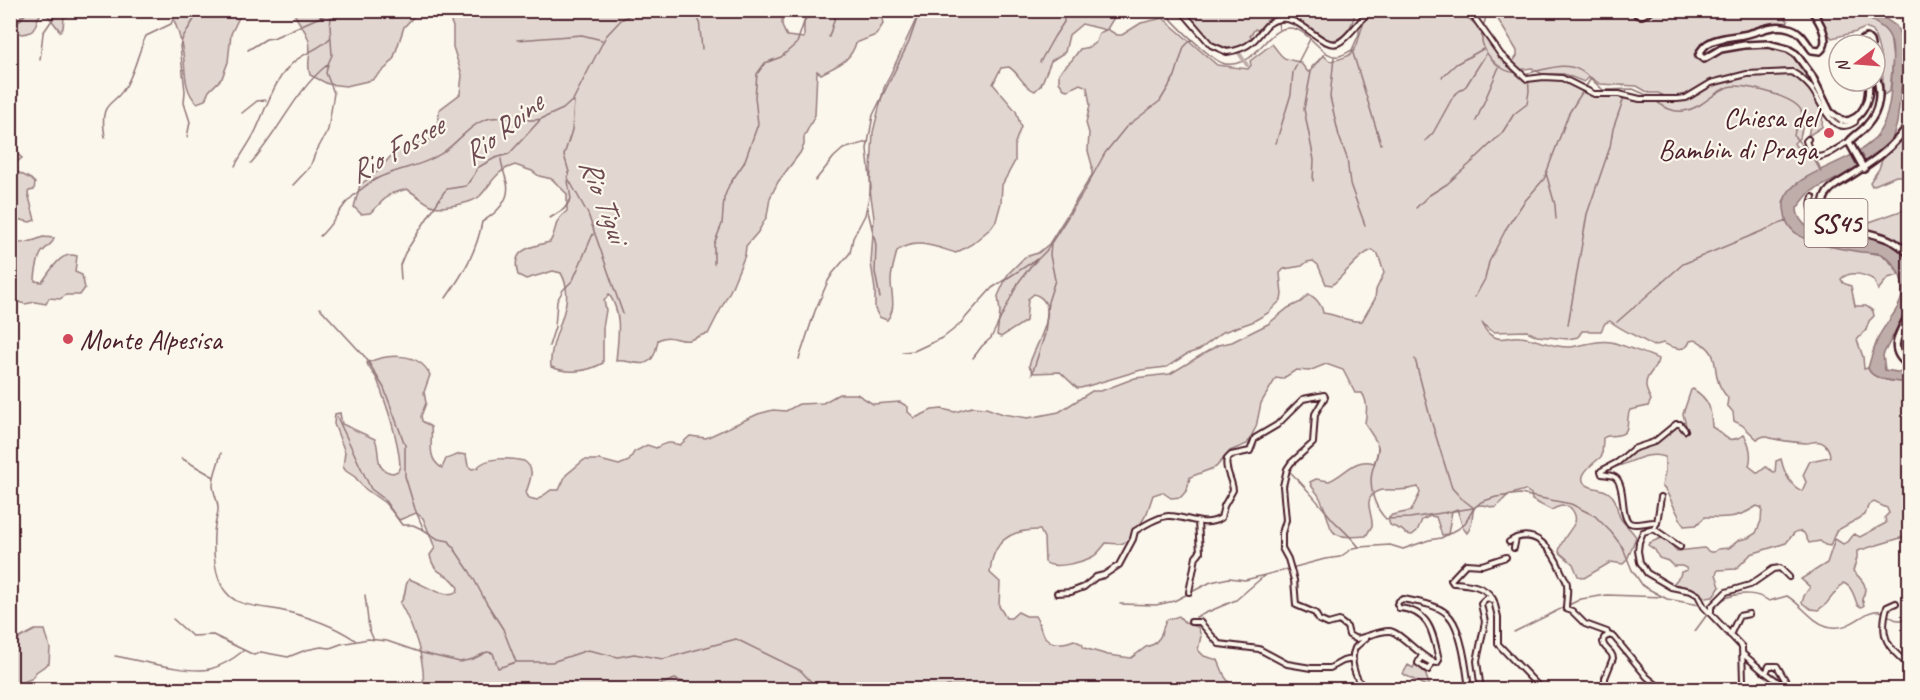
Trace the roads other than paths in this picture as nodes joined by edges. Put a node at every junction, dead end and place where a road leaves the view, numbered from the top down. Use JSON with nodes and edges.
{"nodes":[{"id":1,"x":1180,"y":10,"type":"edge"},
{"id":2,"x":1371,"y":10,"type":"edge"},
{"id":3,"x":1401,"y":10,"type":"edge"},
{"id":4,"x":1416,"y":10,"type":"edge"},
{"id":5,"x":1469,"y":10,"type":"edge"},
{"id":6,"x":1636,"y":10,"type":"edge"},
{"id":7,"x":1651,"y":10,"type":"edge"},
{"id":8,"x":1811,"y":10,"type":"edge"},
{"id":9,"x":1869,"y":93,"type":"edge"},
{"id":10,"x":1879,"y":93,"type":"edge"},
{"id":11,"x":1856,"y":117,"type":"junction"},
{"id":12,"x":1910,"y":122,"type":"edge"},
{"id":13,"x":1808,"y":139,"type":"dead end"},
{"id":14,"x":1850,"y":143,"type":"junction"},
{"id":15,"x":1863,"y":168,"type":"junction"},
{"id":16,"x":1813,"y":197,"type":"dead end"},
{"id":17,"x":1901,"y":246,"type":"junction"},
{"id":18,"x":1910,"y":255,"type":"edge"},
{"id":19,"x":1910,"y":312,"type":"edge"},
{"id":20,"x":1910,"y":366,"type":"edge"},
{"id":21,"x":1685,"y":430,"type":"dead end"},
{"id":22,"x":1661,"y":496,"type":"dead end"},
{"id":23,"x":1198,"y":522,"type":"junction"},
{"id":24,"x":1656,"y":524,"type":"junction"},
{"id":25,"x":1654,"y":529,"type":"junction"},
{"id":26,"x":1516,"y":538,"type":"junction"},
{"id":27,"x":1509,"y":542,"type":"dead end"},
{"id":28,"x":1680,"y":547,"type":"dead end"},
{"id":29,"x":1514,"y":548,"type":"dead end"},
{"id":30,"x":1506,"y":558,"type":"dead end"},
{"id":31,"x":1789,"y":577,"type":"dead end"},
{"id":32,"x":1189,"y":592,"type":"dead end"},
{"id":33,"x":1057,"y":593,"type":"dead end"},
{"id":34,"x":1493,"y":600,"type":"junction"},
{"id":35,"x":1896,"y":603,"type":"dead end"},
{"id":36,"x":1709,"y":608,"type":"junction"},
{"id":37,"x":1749,"y":614,"type":"dead end"},
{"id":38,"x":1191,"y":622,"type":"dead end"},
{"id":39,"x":1730,"y":635,"type":"junction"},
{"id":40,"x":1608,"y":636,"type":"junction"},
{"id":41,"x":1366,"y":637,"type":"junction"},
{"id":42,"x":1743,"y":654,"type":"junction"},
{"id":43,"x":1353,"y":659,"type":"junction"},
{"id":44,"x":1910,"y":666,"type":"edge"},
{"id":45,"x":1765,"y":671,"type":"junction"},
{"id":46,"x":1743,"y":681,"type":"dead end"},
{"id":47,"x":1363,"y":687,"type":"dead end"},
{"id":48,"x":1469,"y":690,"type":"edge"},
{"id":49,"x":1481,"y":690,"type":"edge"},
{"id":50,"x":1542,"y":690,"type":"edge"},
{"id":51,"x":1605,"y":690,"type":"edge"},
{"id":52,"x":1663,"y":690,"type":"edge"},
{"id":53,"x":1783,"y":690,"type":"edge"},
{"id":54,"x":1794,"y":690,"type":"edge"}],
"edges":[{"from":1,"to":2,"type":"street"},
{"from":3,"to":4,"type":"street"},
{"from":5,"to":11,"type":"street"},
{"from":6,"to":7,"type":"main road"},
{"from":8,"to":11,"type":"main road"},
{"from":9,"to":11,"type":"main road"},
{"from":10,"to":14,"type":"main road"},
{"from":12,"to":15,"type":"main road","number":"SS45"},
{"from":13,"to":14,"type":"street"},
{"from":14,"to":15,"type":"main road"},
{"from":15,"to":17,"type":"main road","number":"SS45"},
{"from":16,"to":17,"type":"street"},
{"from":17,"to":18,"type":"main road","number":"SS45"},
{"from":19,"to":20,"type":"main road"},
{"from":21,"to":24,"type":"street"},
{"from":22,"to":24,"type":"street"},
{"from":23,"to":32,"type":"street"},
{"from":23,"to":33,"type":"street"},
{"from":23,"to":41,"type":"street"},
{"from":24,"to":25,"type":"street"},
{"from":25,"to":28,"type":"street"},
{"from":25,"to":36,"type":"street"},
{"from":26,"to":27,"type":"street"},
{"from":26,"to":29,"type":"street"},
{"from":26,"to":40,"type":"street"},
{"from":30,"to":34,"type":"street"},
{"from":31,"to":36,"type":"street"},
{"from":34,"to":49,"type":"street"},
{"from":34,"to":50,"type":"street"},
{"from":35,"to":44,"type":"street"},
{"from":36,"to":39,"type":"street"},
{"from":37,"to":39,"type":"street"},
{"from":38,"to":43,"type":"street"},
{"from":39,"to":42,"type":"street"},
{"from":40,"to":51,"type":"street"},
{"from":40,"to":52,"type":"street"},
{"from":41,"to":43,"type":"street"},
{"from":41,"to":48,"type":"street"},
{"from":42,"to":45,"type":"street"},
{"from":42,"to":46,"type":"street"},
{"from":43,"to":47,"type":"street"},
{"from":45,"to":53,"type":"street"},
{"from":45,"to":54,"type":"street"}]}
